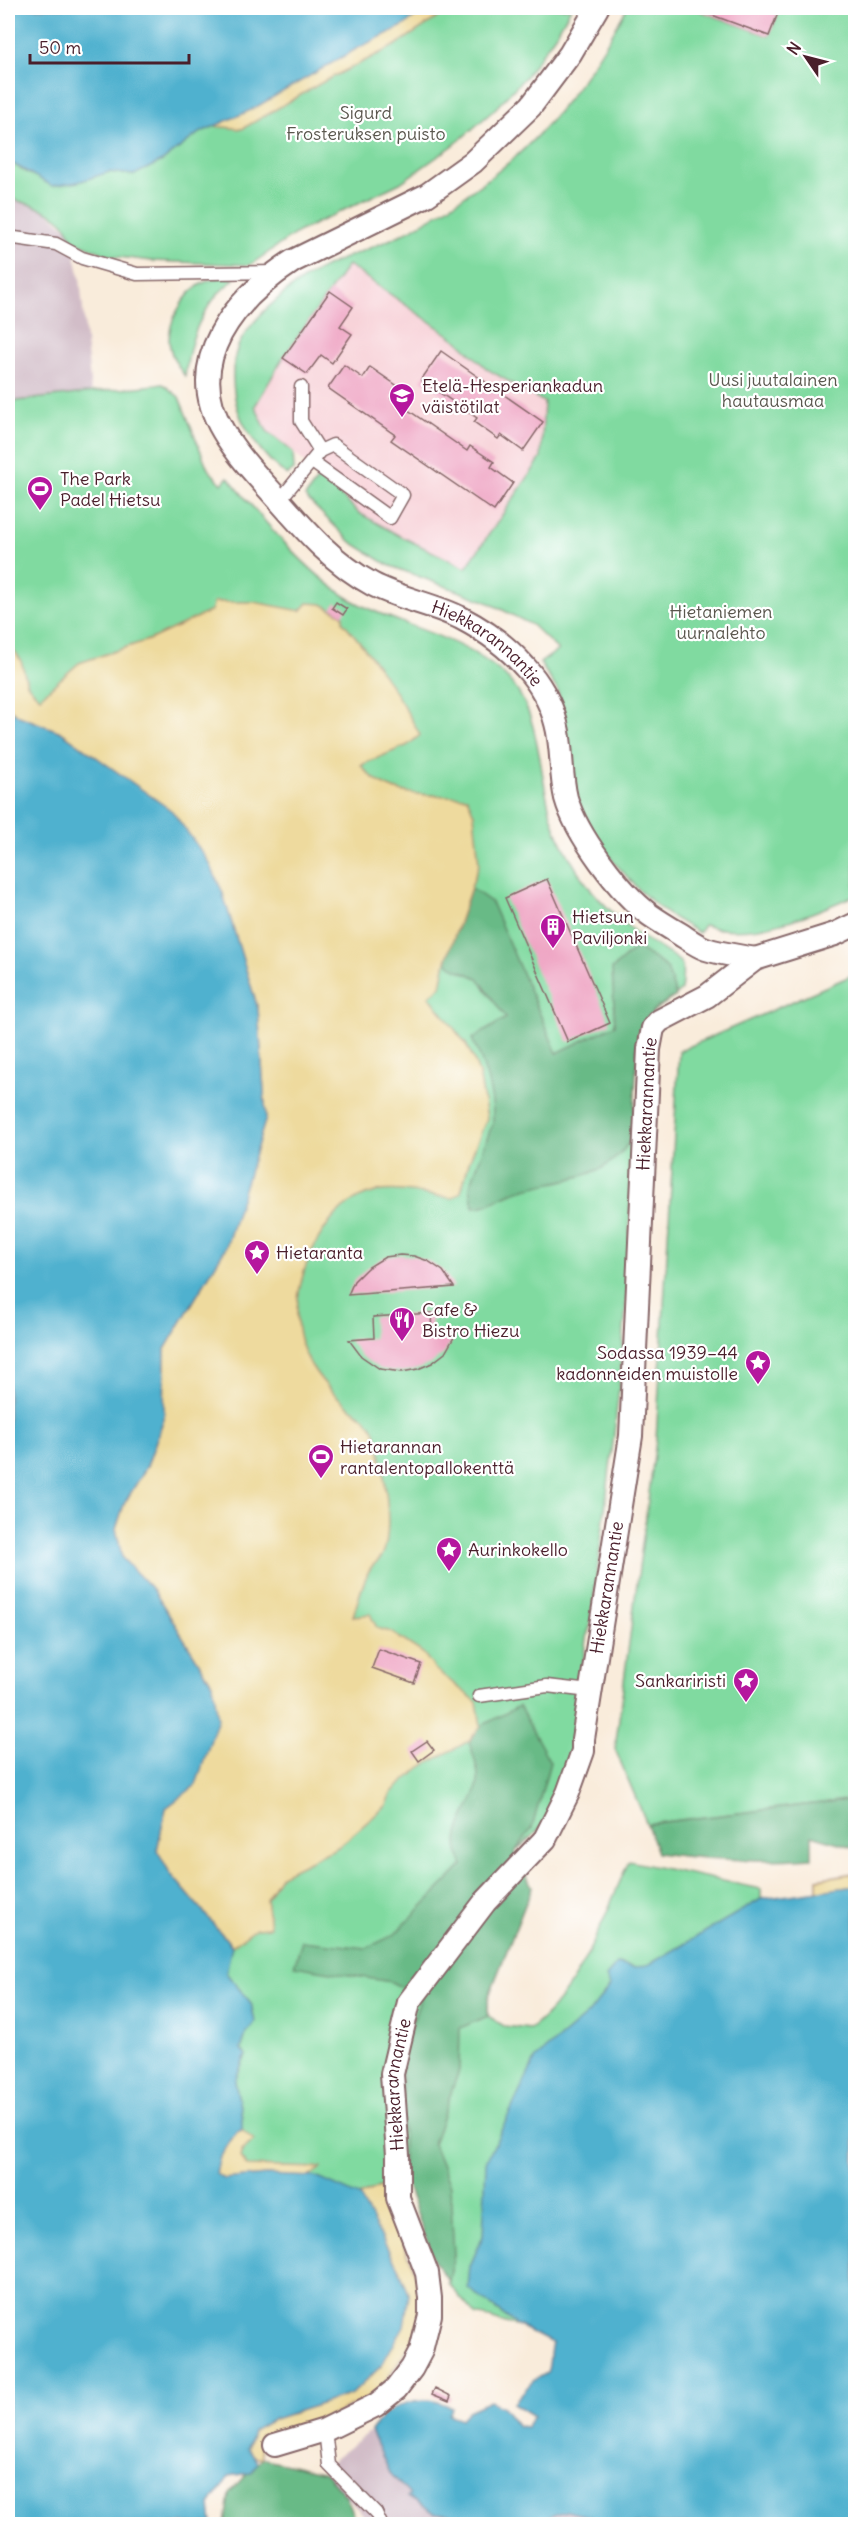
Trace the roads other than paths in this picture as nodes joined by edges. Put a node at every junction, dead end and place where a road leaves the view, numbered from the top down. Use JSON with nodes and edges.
{"nodes":[{"id":1,"x":597,"y":8,"type":"edge"},
{"id":2,"x":8,"y":237,"type":"edge"},
{"id":3,"x":276,"y":272,"type":"junction"},
{"id":4,"x":301,"y":387,"type":"dead end"},
{"id":5,"x":320,"y":451,"type":"junction"},
{"id":6,"x":312,"y":462,"type":"junction"},
{"id":7,"x":279,"y":501,"type":"junction"},
{"id":8,"x":855,"y":924,"type":"edge"},
{"id":9,"x":755,"y":959,"type":"junction"},
{"id":10,"x":590,"y":1691,"type":"junction"},
{"id":11,"x":479,"y":1696,"type":"dead end"},
{"id":12,"x":326,"y":2430,"type":"junction"},
{"id":13,"x":275,"y":2445,"type":"dead end"},
{"id":14,"x":381,"y":2524,"type":"edge"}],
"edges":[{"from":1,"to":3,"type":"street","name":"Hiekkarannantie"},
{"from":2,"to":3,"type":"lane"},
{"from":3,"to":7,"type":"street","name":"Hiekkarannantie"},
{"from":4,"to":5,"type":"lane"},
{"from":5,"to":6,"type":"lane"},
{"from":5,"to":6,"type":"lane"},
{"from":6,"to":7,"type":"lane"},
{"from":7,"to":9,"type":"street","name":"Hiekkarannantie"},
{"from":8,"to":9,"type":"street"},
{"from":9,"to":10,"type":"street","name":"Hiekkarannantie"},
{"from":10,"to":11,"type":"lane"},
{"from":10,"to":12,"type":"street","name":"Hiekkarannantie"},
{"from":12,"to":13,"type":"street","name":"Hiekkarannantie"},
{"from":12,"to":14,"type":"lane"}]}
